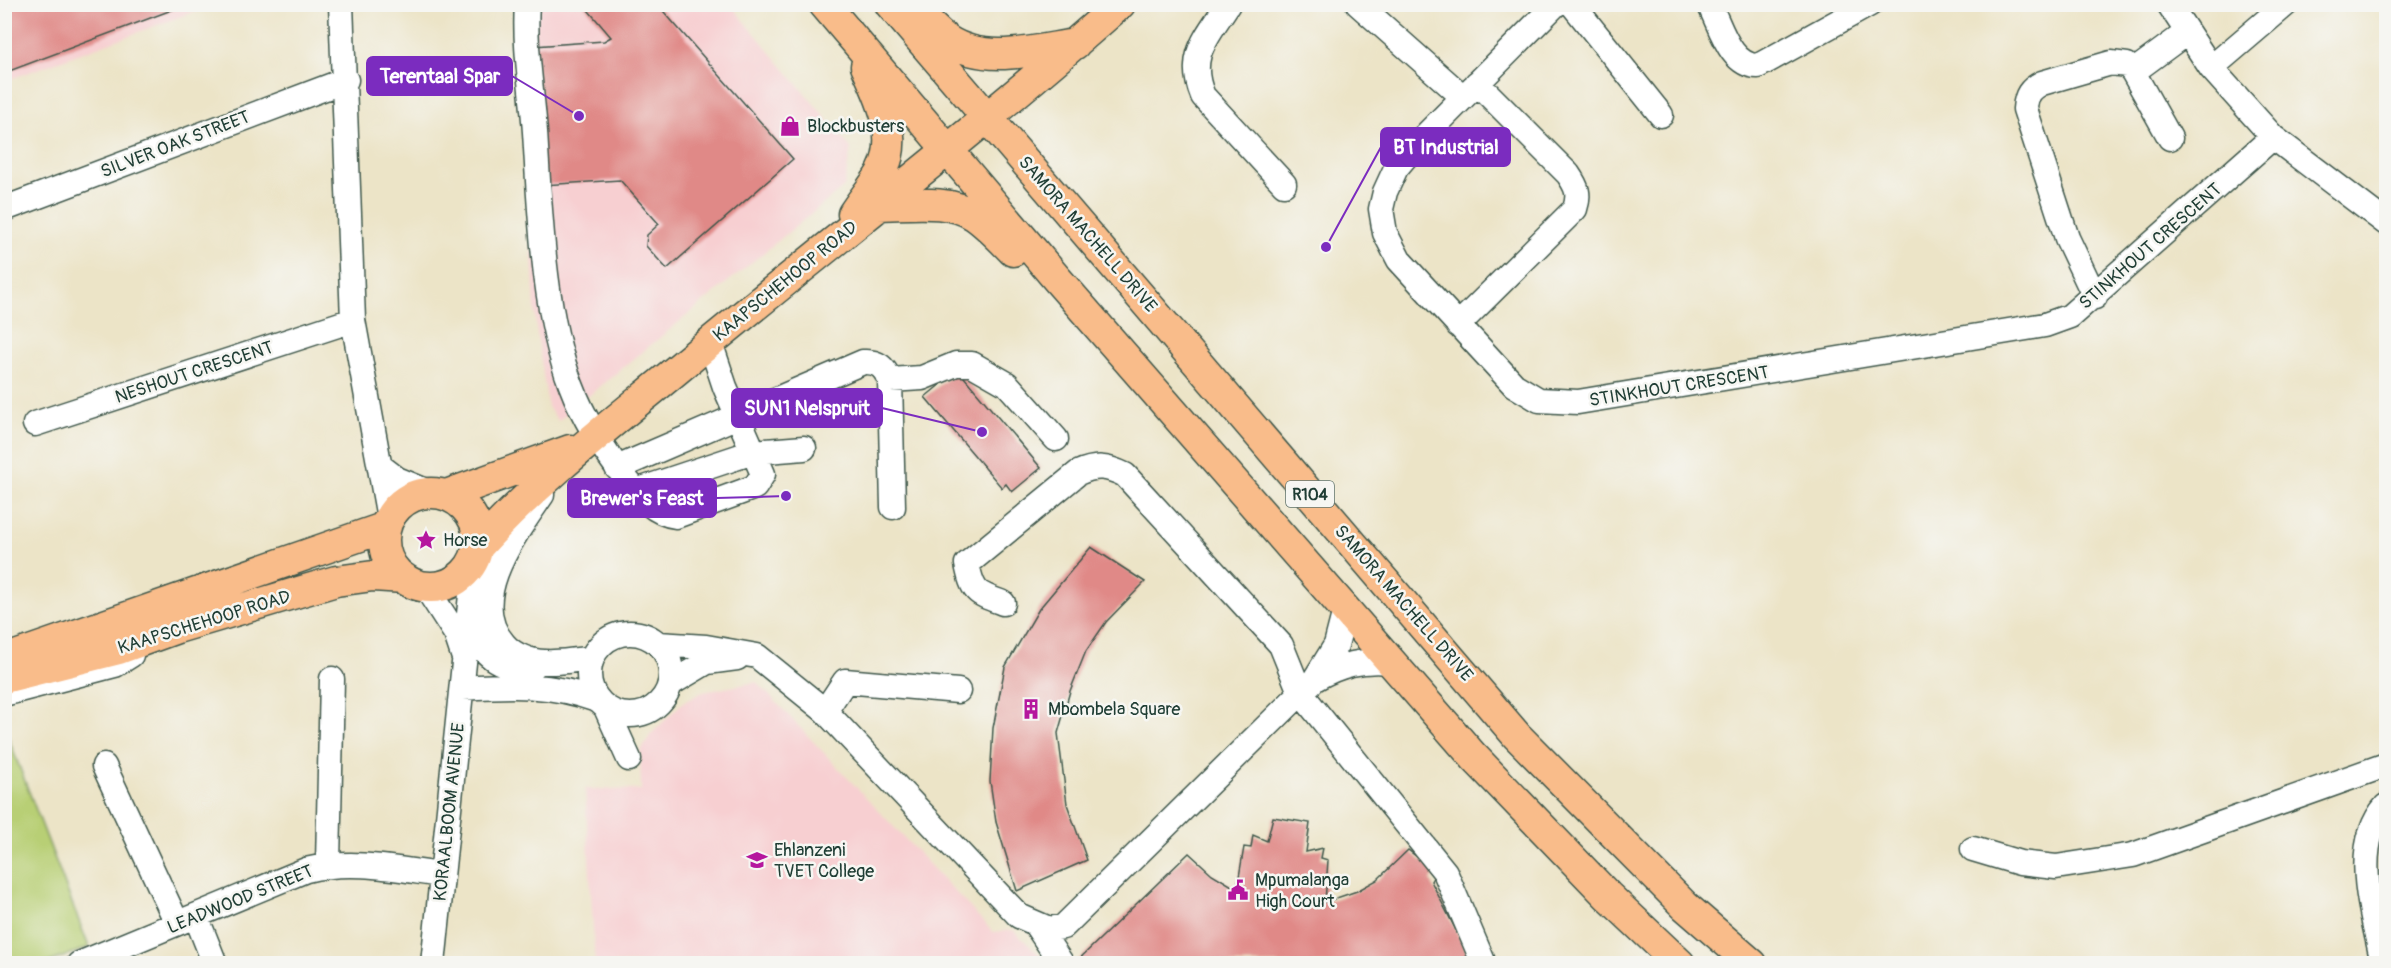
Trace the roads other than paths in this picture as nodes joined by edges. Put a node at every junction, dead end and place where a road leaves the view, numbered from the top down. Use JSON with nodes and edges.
{"nodes":[{"id":1,"x":341,"y":4,"type":"edge"},
{"id":2,"x":527,"y":4,"type":"edge"},
{"id":3,"x":824,"y":4,"type":"edge"},
{"id":4,"x":890,"y":4,"type":"edge"},
{"id":5,"x":908,"y":4,"type":"edge"},
{"id":6,"x":1120,"y":4,"type":"edge"},
{"id":7,"x":1228,"y":4,"type":"edge"},
{"id":8,"x":1358,"y":4,"type":"edge"},
{"id":9,"x":1556,"y":4,"type":"edge"},
{"id":10,"x":1572,"y":4,"type":"edge"},
{"id":11,"x":1709,"y":4,"type":"edge"},
{"id":12,"x":1869,"y":4,"type":"edge"},
{"id":13,"x":2169,"y":4,"type":"edge"},
{"id":14,"x":2286,"y":4,"type":"edge"},
{"id":15,"x":2186,"y":33,"type":"junction"},
{"id":16,"x":851,"y":36,"type":"junction"},
{"id":17,"x":1076,"y":44,"type":"junction"},
{"id":18,"x":2211,"y":68,"type":"junction"},
{"id":19,"x":2133,"y":72,"type":"junction"},
{"id":20,"x":346,"y":80,"type":"junction"},
{"id":21,"x":1470,"y":90,"type":"junction"},
{"id":22,"x":1661,"y":115,"type":"dead end"},
{"id":23,"x":988,"y":117,"type":"junction"},
{"id":24,"x":2273,"y":137,"type":"junction"},
{"id":25,"x":2170,"y":138,"type":"dead end"},
{"id":26,"x":948,"y":148,"type":"junction"},
{"id":27,"x":1284,"y":184,"type":"dead end"},
{"id":28,"x":878,"y":205,"type":"junction"},
{"id":29,"x":4,"y":209,"type":"edge"},
{"id":30,"x":2386,"y":223,"type":"edge"},
{"id":31,"x":834,"y":241,"type":"junction"},
{"id":32,"x":2095,"y":297,"type":"junction"},
{"id":33,"x":353,"y":320,"type":"junction"},
{"id":34,"x":1458,"y":325,"type":"junction"},
{"id":35,"x":710,"y":342,"type":"junction"},
{"id":36,"x":890,"y":380,"type":"junction"},
{"id":37,"x":1149,"y":382,"type":"junction"},
{"id":38,"x":737,"y":415,"type":"junction"},
{"id":39,"x":35,"y":424,"type":"dead end"},
{"id":40,"x":1056,"y":439,"type":"dead end"},
{"id":41,"x":581,"y":448,"type":"junction"},
{"id":42,"x":804,"y":448,"type":"dead end"},
{"id":43,"x":753,"y":452,"type":"junction"},
{"id":44,"x":380,"y":466,"type":"junction"},
{"id":45,"x":617,"y":468,"type":"junction"},
{"id":46,"x":636,"y":491,"type":"junction"},
{"id":47,"x":438,"y":494,"type":"junction"},
{"id":48,"x":893,"y":507,"type":"dead end"},
{"id":49,"x":388,"y":523,"type":"junction"},
{"id":50,"x":477,"y":551,"type":"junction"},
{"id":51,"x":415,"y":582,"type":"junction"},
{"id":52,"x":1004,"y":603,"type":"dead end"},
{"id":53,"x":1345,"y":610,"type":"junction"},
{"id":54,"x":177,"y":628,"type":"junction"},
{"id":55,"x":469,"y":630,"type":"junction"},
{"id":56,"x":658,"y":645,"type":"junction"},
{"id":57,"x":758,"y":656,"type":"junction"},
{"id":58,"x":592,"y":659,"type":"junction"},
{"id":59,"x":4,"y":660,"type":"edge"},
{"id":60,"x":465,"y":660,"type":"junction"},
{"id":61,"x":544,"y":662,"type":"junction"},
{"id":62,"x":1389,"y":662,"type":"junction"},
{"id":63,"x":4,"y":678,"type":"edge"},
{"id":64,"x":332,"y":679,"type":"dead end"},
{"id":65,"x":670,"y":684,"type":"junction"},
{"id":66,"x":1308,"y":685,"type":"junction"},
{"id":67,"x":463,"y":688,"type":"junction"},
{"id":68,"x":958,"y":691,"type":"dead end"},
{"id":69,"x":4,"y":694,"type":"edge"},
{"id":70,"x":602,"y":704,"type":"junction"},
{"id":71,"x":825,"y":711,"type":"junction"},
{"id":72,"x":629,"y":759,"type":"dead end"},
{"id":73,"x":2386,"y":765,"type":"edge"},
{"id":74,"x":104,"y":766,"type":"dead end"},
{"id":75,"x":2386,"y":806,"type":"edge"},
{"id":76,"x":1973,"y":849,"type":"dead end"},
{"id":77,"x":328,"y":864,"type":"junction"},
{"id":78,"x":442,"y":875,"type":"junction"},
{"id":79,"x":187,"y":919,"type":"junction"},
{"id":80,"x":1036,"y":925,"type":"junction"},
{"id":81,"x":79,"y":963,"type":"edge"},
{"id":82,"x":215,"y":963,"type":"edge"},
{"id":83,"x":433,"y":963,"type":"edge"},
{"id":84,"x":1062,"y":963,"type":"edge"},
{"id":85,"x":1484,"y":963,"type":"edge"},
{"id":86,"x":1680,"y":963,"type":"edge"},
{"id":87,"x":1752,"y":963,"type":"edge"},
{"id":88,"x":2383,"y":963,"type":"edge"}],
"edges":[{"from":1,"to":20,"type":"street"},
{"from":2,"to":41,"type":"street"},
{"from":3,"to":16,"type":"main road","number":"R104"},
{"from":4,"to":23,"type":"main road","name":"SAMORA MACHELL DRIVE","number":"R104"},
{"from":5,"to":17,"type":"main road"},
{"from":6,"to":17,"type":"main road","name":"KAAPSCHEHOOP ROAD"},
{"from":7,"to":27,"type":"street"},
{"from":8,"to":21,"type":"street"},
{"from":9,"to":21,"type":"street","name":"STINKHOUT CRESCENT"},
{"from":10,"to":22,"type":"street"},
{"from":11,"to":12,"type":"street"},
{"from":13,"to":15,"type":"street"},
{"from":14,"to":18,"type":"street"},
{"from":15,"to":18,"type":"street"},
{"from":15,"to":19,"type":"street"},
{"from":16,"to":26,"type":"main road","number":"R104"},
{"from":16,"to":31,"type":"main road"},
{"from":17,"to":23,"type":"main road","name":"KAAPSCHEHOOP ROAD"},
{"from":18,"to":24,"type":"street"},
{"from":19,"to":25,"type":"street"},
{"from":19,"to":32,"type":"street"},
{"from":20,"to":29,"type":"street","name":"SILVER OAK STREET"},
{"from":20,"to":33,"type":"street"},
{"from":21,"to":34,"type":"street","name":"STINKHOUT CRESCENT"},
{"from":21,"to":34,"type":"street"},
{"from":23,"to":26,"type":"main road","name":"KAAPSCHEHOOP ROAD"},
{"from":23,"to":87,"type":"main road","name":"SAMORA MACHELL DRIVE","number":"R104"},
{"from":24,"to":30,"type":"street"},
{"from":24,"to":32,"type":"street","name":"STINKHOUT CRESCENT"},
{"from":26,"to":28,"type":"main road","name":"KAAPSCHEHOOP ROAD"},
{"from":26,"to":37,"type":"main road","number":"R104"},
{"from":28,"to":31,"type":"main road","name":"KAAPSCHEHOOP ROAD"},
{"from":28,"to":37,"type":"main road"},
{"from":31,"to":35,"type":"main road","name":"KAAPSCHEHOOP ROAD"},
{"from":32,"to":34,"type":"street","name":"STINKHOUT CRESCENT"},
{"from":33,"to":39,"type":"street","name":"NESHOUT CRESCENT"},
{"from":33,"to":44,"type":"street"},
{"from":35,"to":38,"type":"street"},
{"from":35,"to":41,"type":"main road","name":"KAAPSCHEHOOP ROAD"},
{"from":36,"to":38,"type":"street"},
{"from":36,"to":40,"type":"street"},
{"from":36,"to":48,"type":"street"},
{"from":37,"to":53,"type":"main road","number":"R104"},
{"from":38,"to":43,"type":"street"},
{"from":38,"to":45,"type":"street"},
{"from":41,"to":45,"type":"street"},
{"from":41,"to":47,"type":"main road"},
{"from":41,"to":50,"type":"main road","name":"KAAPSCHEHOOP ROAD"},
{"from":41,"to":61,"type":"street"},
{"from":42,"to":43,"type":"street"},
{"from":43,"to":46,"type":"street"},
{"from":43,"to":46,"type":"street"},
{"from":44,"to":47,"type":"street"},
{"from":44,"to":49,"type":"street"},
{"from":45,"to":46,"type":"street"},
{"from":47,"to":49,"type":"main road"},
{"from":47,"to":50,"type":"main road"},
{"from":49,"to":51,"type":"main road"},
{"from":49,"to":59,"type":"main road","name":"KAAPSCHEHOOP ROAD"},
{"from":50,"to":51,"type":"main road"},
{"from":50,"to":55,"type":"street","name":"KORAALBOOM AVENUE"},
{"from":51,"to":54,"type":"main road","name":"KAAPSCHEHOOP ROAD"},
{"from":51,"to":60,"type":"street"},
{"from":52,"to":66,"type":"street"},
{"from":53,"to":62,"type":"main road","number":"R104"},
{"from":53,"to":66,"type":"street"},
{"from":54,"to":63,"type":"main road","name":"KAAPSCHEHOOP ROAD"},
{"from":54,"to":69,"type":"street"},
{"from":55,"to":60,"type":"street","name":"KORAALBOOM AVENUE"},
{"from":55,"to":61,"type":"street"},
{"from":56,"to":57,"type":"street"},
{"from":56,"to":58,"type":"street"},
{"from":56,"to":65,"type":"street"},
{"from":57,"to":65,"type":"street"},
{"from":57,"to":71,"type":"street"},
{"from":58,"to":61,"type":"street"},
{"from":58,"to":70,"type":"street"},
{"from":60,"to":67,"type":"street","name":"KORAALBOOM AVENUE"},
{"from":62,"to":66,"type":"street"},
{"from":62,"to":86,"type":"main road","number":"R104"},
{"from":64,"to":77,"type":"street"},
{"from":65,"to":70,"type":"street"},
{"from":66,"to":80,"type":"street"},
{"from":66,"to":85,"type":"street"},
{"from":67,"to":70,"type":"street"},
{"from":67,"to":78,"type":"street","name":"KORAALBOOM AVENUE"},
{"from":68,"to":71,"type":"street"},
{"from":70,"to":72,"type":"street"},
{"from":71,"to":80,"type":"street"},
{"from":73,"to":76,"type":"street"},
{"from":74,"to":79,"type":"street"},
{"from":75,"to":88,"type":"street"},
{"from":77,"to":78,"type":"street","name":"LEADWOOD STREET"},
{"from":77,"to":79,"type":"street","name":"LEADWOOD STREET"},
{"from":78,"to":83,"type":"street","name":"KORAALBOOM AVENUE"},
{"from":79,"to":81,"type":"street","name":"LEADWOOD STREET"},
{"from":79,"to":82,"type":"street"},
{"from":80,"to":84,"type":"street"}]}
